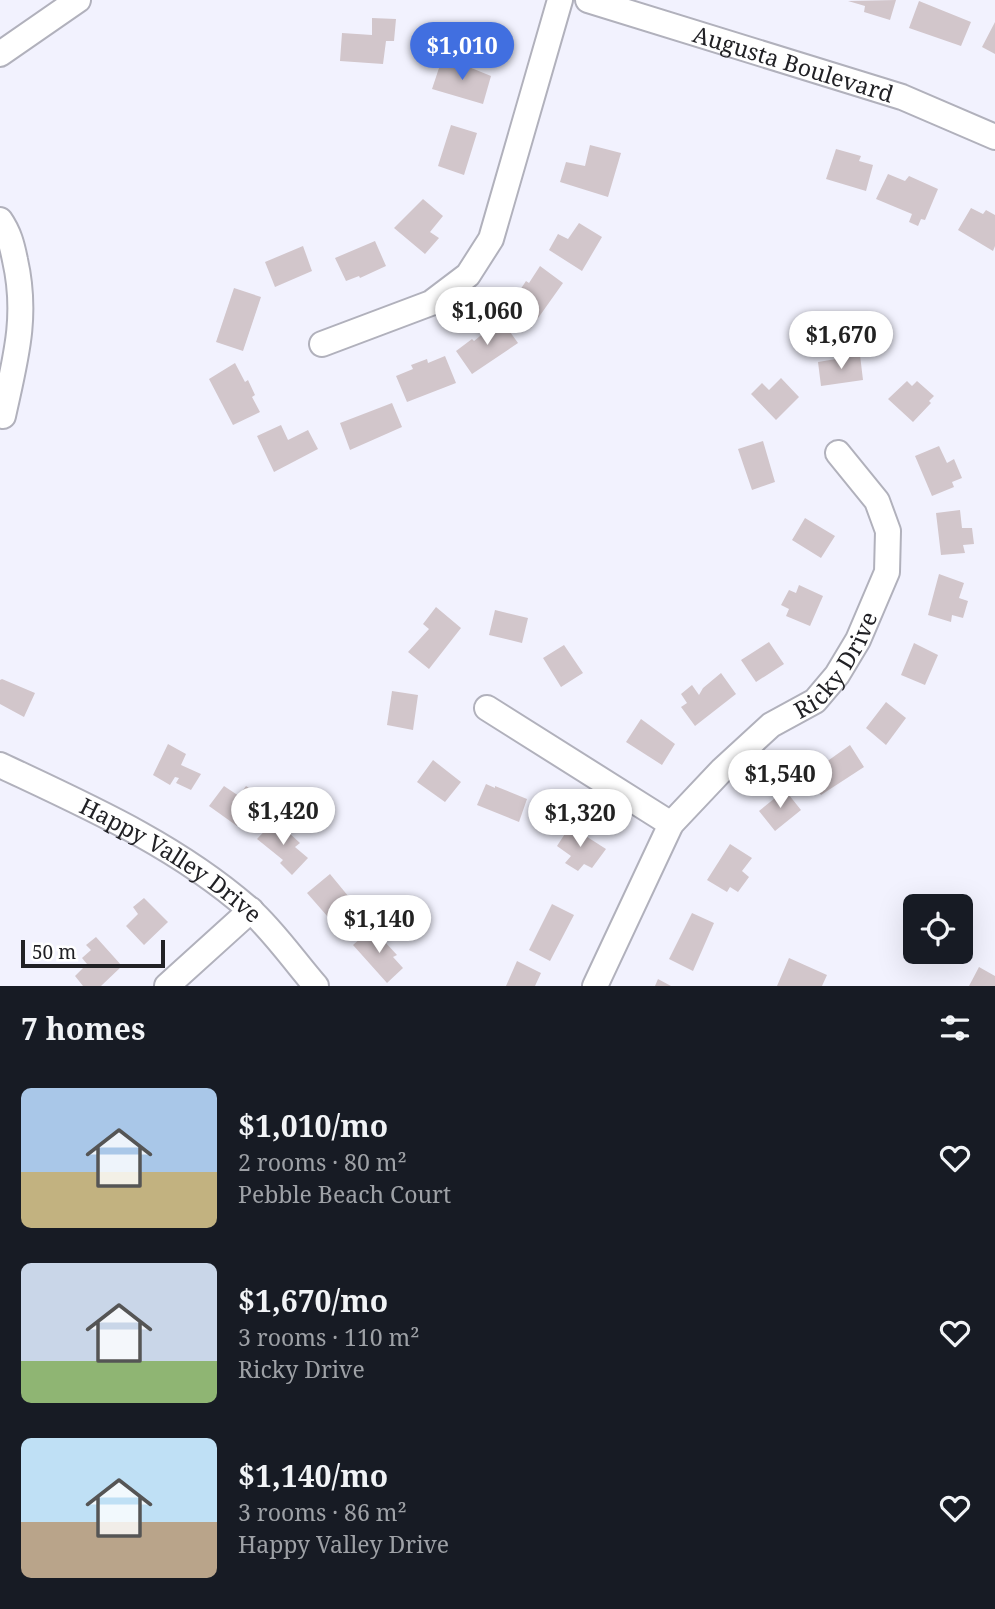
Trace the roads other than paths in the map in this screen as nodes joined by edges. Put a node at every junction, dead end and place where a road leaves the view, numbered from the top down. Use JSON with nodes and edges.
{"nodes":[{"id":1,"x":78,"y":0,"type":"edge"},
{"id":2,"x":560,"y":0,"type":"edge"},
{"id":3,"x":588,"y":0,"type":"edge"},
{"id":4,"x":0,"y":54,"type":"edge"},
{"id":5,"x":995,"y":137,"type":"edge"},
{"id":6,"x":0,"y":220,"type":"edge"},
{"id":7,"x":322,"y":344,"type":"dead end"},
{"id":8,"x":3,"y":416,"type":"dead end"},
{"id":9,"x":838,"y":453,"type":"dead end"},
{"id":10,"x":487,"y":709,"type":"dead end"},
{"id":11,"x":0,"y":765,"type":"edge"},
{"id":12,"x":671,"y":824,"type":"junction"},
{"id":13,"x":251,"y":911,"type":"junction"},
{"id":14,"x":167,"y":986,"type":"edge"},
{"id":15,"x":316,"y":986,"type":"edge"},
{"id":16,"x":595,"y":986,"type":"edge"}],
"edges":[{"from":1,"to":4,"type":"street"},
{"from":2,"to":7,"type":"street"},
{"from":3,"to":5,"type":"street","name":"Augusta Boulevard"},
{"from":6,"to":8,"type":"street"},
{"from":9,"to":12,"type":"street","name":"Ricky Drive"},
{"from":10,"to":12,"type":"street"},
{"from":11,"to":13,"type":"street","name":"Happy Valley Drive"},
{"from":12,"to":16,"type":"street","name":"Ricky Drive"},
{"from":13,"to":14,"type":"street"},
{"from":13,"to":15,"type":"street","name":"Happy Valley Drive"}]}
